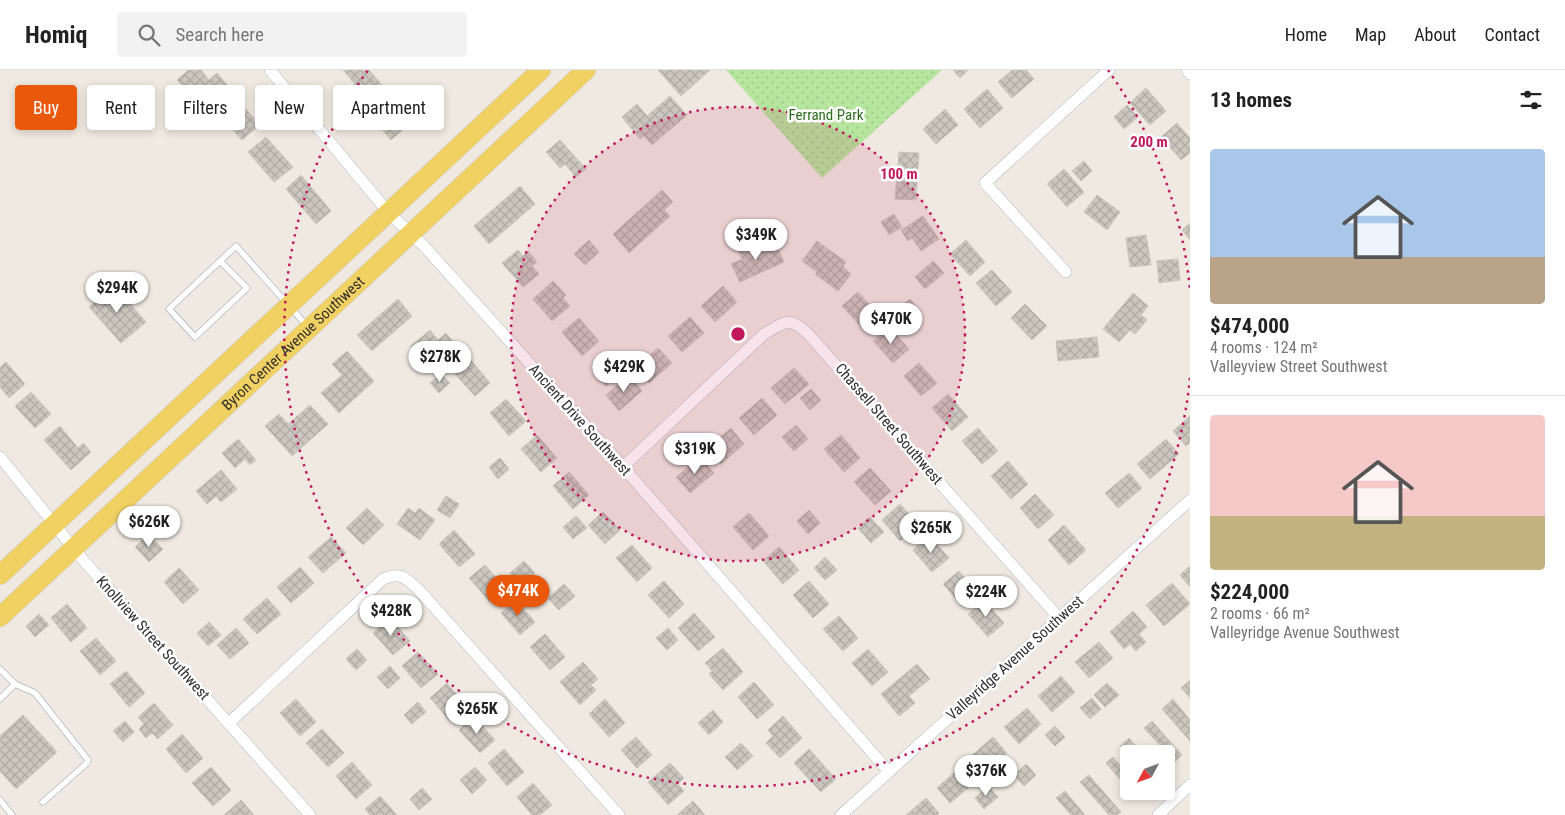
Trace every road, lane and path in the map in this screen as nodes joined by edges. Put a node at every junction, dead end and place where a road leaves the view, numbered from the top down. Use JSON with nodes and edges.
{"nodes":[{"id":1,"x":270,"y":70,"type":"edge"},
{"id":2,"x":541,"y":70,"type":"edge"},
{"id":3,"x":586,"y":70,"type":"edge"},
{"id":4,"x":1109,"y":70,"type":"edge"},
{"id":5,"x":1186,"y":70,"type":"edge"},
{"id":6,"x":1190,"y":74,"type":"edge"},
{"id":7,"x":388,"y":212,"type":"junction"},
{"id":8,"x":412,"y":233,"type":"junction"},
{"id":9,"x":220,"y":261,"type":"junction"},
{"id":10,"x":1066,"y":272,"type":"dead end"},
{"id":11,"x":288,"y":305,"type":"junction"},
{"id":12,"x":309,"y":328,"type":"junction"},
{"id":13,"x":0,"y":457,"type":"edge"},
{"id":14,"x":623,"y":467,"type":"junction"},
{"id":15,"x":1190,"y":500,"type":"edge"},
{"id":16,"x":55,"y":523,"type":"junction"},
{"id":17,"x":74,"y":548,"type":"junction"},
{"id":18,"x":0,"y":575,"type":"edge"},
{"id":19,"x":0,"y":617,"type":"edge"},
{"id":20,"x":1059,"y":618,"type":"junction"},
{"id":21,"x":0,"y":669,"type":"edge"},
{"id":22,"x":15,"y":684,"type":"junction"},
{"id":23,"x":0,"y":699,"type":"edge"},
{"id":24,"x":229,"y":722,"type":"junction"},
{"id":25,"x":889,"y":772,"type":"junction"},
{"id":26,"x":1190,"y":785,"type":"edge"},
{"id":27,"x":0,"y":800,"type":"edge"},
{"id":28,"x":43,"y":802,"type":"dead end"},
{"id":29,"x":12,"y":815,"type":"edge"},
{"id":30,"x":310,"y":815,"type":"edge"},
{"id":31,"x":619,"y":815,"type":"edge"},
{"id":32,"x":841,"y":815,"type":"edge"},
{"id":33,"x":1158,"y":815,"type":"edge"}],
"edges":[{"from":1,"to":7,"type":"street","name":"Ancient Drive Southwest"},
{"from":2,"to":7,"type":"main road","name":"Byron Center Avenue Southwest"},
{"from":3,"to":8,"type":"main road","name":"Byron Center Avenue Southwest"},
{"from":4,"to":10,"type":"street"},
{"from":5,"to":6,"type":"street"},
{"from":7,"to":8,"type":"street","name":"Ancient Drive Southwest"},
{"from":7,"to":11,"type":"main road","name":"Byron Center Avenue Southwest"},
{"from":8,"to":12,"type":"main road","name":"Byron Center Avenue Southwest"},
{"from":8,"to":14,"type":"street","name":"Ancient Drive Southwest"},
{"from":9,"to":9,"type":"lane"},
{"from":9,"to":11,"type":"lane"},
{"from":11,"to":12,"type":"lane"},
{"from":11,"to":16,"type":"main road","name":"Byron Center Avenue Southwest"},
{"from":12,"to":17,"type":"main road","name":"Byron Center Avenue Southwest"},
{"from":13,"to":16,"type":"street","name":"Knollview Street Southwest"},
{"from":14,"to":20,"type":"street","name":"Chassell Street Southwest"},
{"from":14,"to":25,"type":"street","name":"Ancient Drive Southwest"},
{"from":15,"to":20,"type":"street","name":"Valleyridge Avenue Southwest"},
{"from":16,"to":17,"type":"street","name":"Knollview Street Southwest"},
{"from":16,"to":18,"type":"main road","name":"Byron Center Avenue Southwest"},
{"from":17,"to":19,"type":"main road","name":"Byron Center Avenue Southwest"},
{"from":17,"to":24,"type":"street","name":"Knollview Street Southwest"},
{"from":20,"to":25,"type":"street","name":"Valleyridge Avenue Southwest"},
{"from":21,"to":22,"type":"lane"},
{"from":22,"to":23,"type":"lane"},
{"from":22,"to":28,"type":"lane"},
{"from":24,"to":30,"type":"street","name":"Knollview Street Southwest"},
{"from":24,"to":31,"type":"street"},
{"from":25,"to":32,"type":"street","name":"Valleyridge Avenue Southwest"},
{"from":26,"to":33,"type":"street"},
{"from":27,"to":29,"type":"lane"}]}
